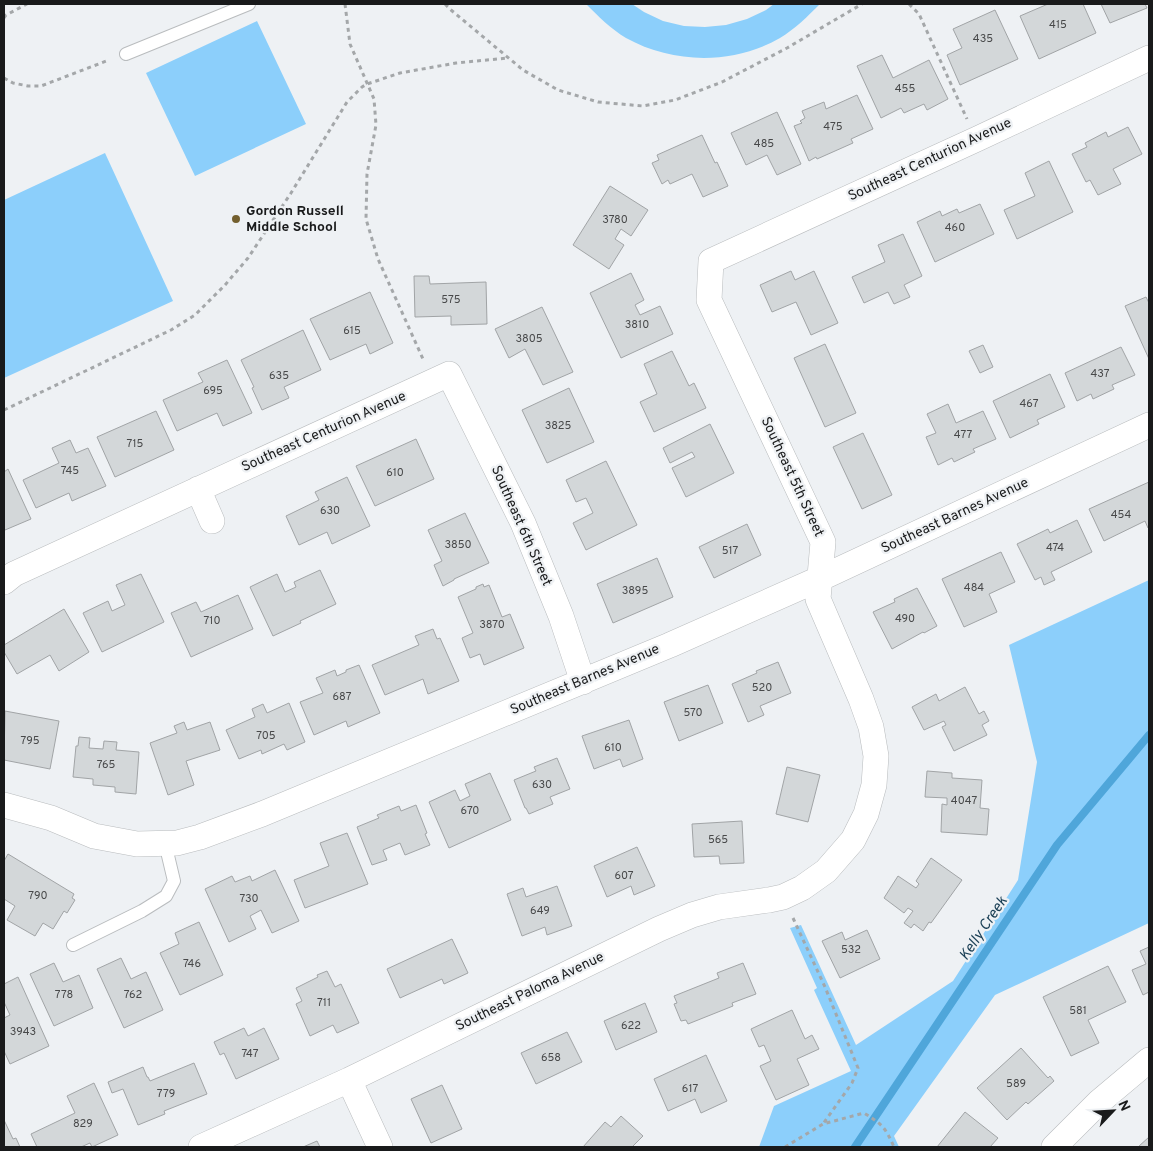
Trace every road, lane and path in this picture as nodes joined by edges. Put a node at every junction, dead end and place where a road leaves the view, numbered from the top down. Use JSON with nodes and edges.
{"nodes":[{"id":1,"x":27,"y":4,"type":"edge"},
{"id":2,"x":248,"y":4,"type":"edge"},
{"id":3,"x":345,"y":4,"type":"edge"},
{"id":4,"x":445,"y":4,"type":"edge"},
{"id":5,"x":862,"y":4,"type":"edge"},
{"id":6,"x":909,"y":4,"type":"edge"},
{"id":7,"x":4,"y":18,"type":"edge"},
{"id":8,"x":126,"y":54,"type":"joint"},
{"id":9,"x":508,"y":58,"type":"junction"},
{"id":10,"x":1149,"y":58,"type":"edge"},
{"id":11,"x":4,"y":78,"type":"edge"},
{"id":12,"x":367,"y":84,"type":"junction"},
{"id":13,"x":976,"y":139,"type":"junction"},
{"id":14,"x":711,"y":261,"type":"joint"},
{"id":15,"x":441,"y":378,"type":"junction"},
{"id":16,"x":4,"y":410,"type":"edge"},
{"id":17,"x":1149,"y":425,"type":"edge"},
{"id":18,"x":198,"y":489,"type":"junction"},
{"id":19,"x":212,"y":521,"type":"dead end"},
{"id":20,"x":819,"y":579,"type":"junction"},
{"id":21,"x":4,"y":582,"type":"edge"},
{"id":22,"x":583,"y":682,"type":"junction"},
{"id":23,"x":4,"y":805,"type":"edge"},
{"id":24,"x":853,"y":840,"type":"joint"},
{"id":25,"x":165,"y":843,"type":"junction"},
{"id":26,"x":783,"y":897,"type":"junction"},
{"id":27,"x":73,"y":945,"type":"dead end"},
{"id":28,"x":1149,"y":1060,"type":"edge"},
{"id":29,"x":349,"y":1080,"type":"junction"},
{"id":30,"x":823,"y":1124,"type":"junction"},
{"id":31,"x":201,"y":1147,"type":"edge"},
{"id":32,"x":380,"y":1147,"type":"edge"},
{"id":33,"x":785,"y":1147,"type":"edge"},
{"id":34,"x":894,"y":1147,"type":"edge"},
{"id":35,"x":1054,"y":1147,"type":"edge"}],
"edges":[{"from":1,"to":7,"type":"path"},
{"from":2,"to":8,"type":"lane"},
{"from":3,"to":12,"type":"path"},
{"from":4,"to":9,"type":"path"},
{"from":5,"to":9,"type":"path"},
{"from":6,"to":13,"type":"path"},
{"from":8,"to":11,"type":"path"},
{"from":9,"to":12,"type":"path"},
{"from":10,"to":13,"type":"street","name":"Southeast Centurion Avenue"},
{"from":12,"to":15,"type":"path"},
{"from":12,"to":16,"type":"path"},
{"from":13,"to":14,"type":"street","name":"Southeast Centurion Avenue"},
{"from":14,"to":20,"type":"street","name":"Southeast 5th Street"},
{"from":15,"to":18,"type":"street","name":"Southeast Centurion Avenue"},
{"from":15,"to":22,"type":"street","name":"Southeast 6th Street"},
{"from":17,"to":20,"type":"street","name":"Southeast Barnes Avenue"},
{"from":18,"to":19,"type":"street"},
{"from":18,"to":21,"type":"street","name":"Southeast Centurion Avenue"},
{"from":20,"to":22,"type":"street","name":"Southeast Barnes Avenue"},
{"from":20,"to":24,"type":"street","name":"Southeast 5th Street"},
{"from":22,"to":25,"type":"street","name":"Southeast Barnes Avenue"},
{"from":23,"to":25,"type":"street","name":"Southeast Barnes Avenue"},
{"from":24,"to":26,"type":"street","name":"Southeast Paloma Avenue"},
{"from":25,"to":27,"type":"lane"},
{"from":26,"to":29,"type":"street","name":"Southeast Paloma Avenue"},
{"from":26,"to":30,"type":"path"},
{"from":28,"to":35,"type":"street"},
{"from":29,"to":31,"type":"street","name":"Southeast Paloma Avenue"},
{"from":29,"to":32,"type":"street"},
{"from":30,"to":33,"type":"path"},
{"from":30,"to":34,"type":"path"}]}
